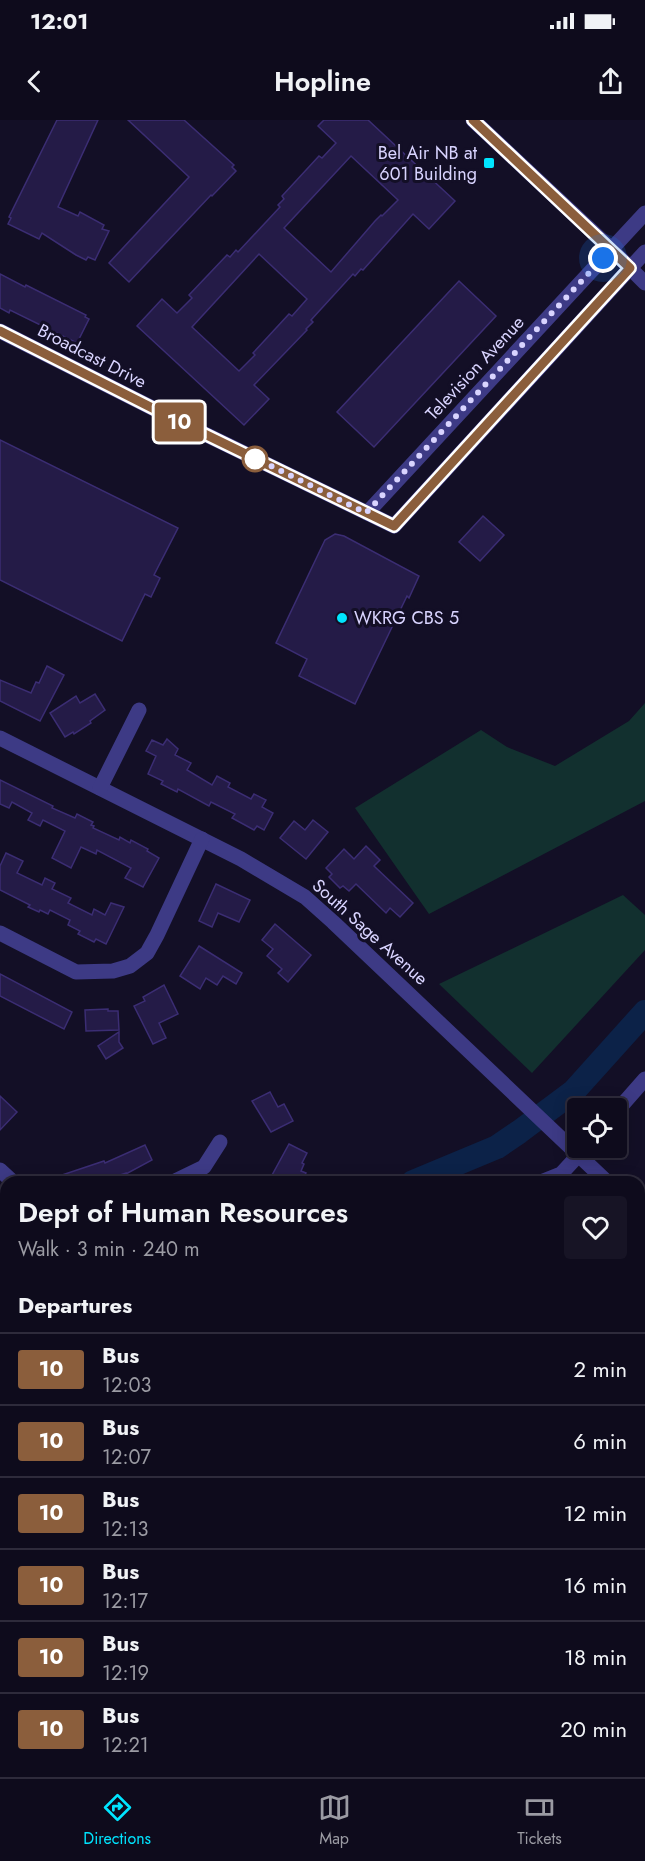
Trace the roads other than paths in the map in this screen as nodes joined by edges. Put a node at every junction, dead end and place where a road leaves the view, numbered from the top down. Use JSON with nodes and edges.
{"nodes":[{"id":1,"x":473,"y":120,"type":"edge"},
{"id":2,"x":645,"y":213,"type":"edge"},
{"id":3,"x":611,"y":249,"type":"junction"},
{"id":4,"x":645,"y":252,"type":"edge"},
{"id":5,"x":630,"y":268,"type":"junction"},
{"id":6,"x":645,"y":283,"type":"edge"},
{"id":7,"x":0,"y":331,"type":"edge"},
{"id":8,"x":464,"y":408,"type":"junction"},
{"id":9,"x":484,"y":427,"type":"junction"},
{"id":10,"x":366,"y":513,"type":"junction"},
{"id":11,"x":139,"y":710,"type":"dead end"},
{"id":12,"x":0,"y":738,"type":"edge"},
{"id":13,"x":100,"y":788,"type":"junction"},
{"id":14,"x":202,"y":839,"type":"junction"},
{"id":15,"x":0,"y":933,"type":"edge"},
{"id":16,"x":645,"y":1079,"type":"edge"},
{"id":17,"x":627,"y":1099,"type":"edge"},
{"id":18,"x":567,"y":1140,"type":"edge"},
{"id":19,"x":220,"y":1142,"type":"dead end"},
{"id":20,"x":576,"y":1158,"type":"edge"},
{"id":21,"x":588,"y":1158,"type":"edge"},
{"id":22,"x":185,"y":1176,"type":"edge"},
{"id":23,"x":556,"y":1176,"type":"edge"},
{"id":24,"x":602,"y":1176,"type":"edge"}],
"edges":[{"from":1,"to":3,"type":"street"},
{"from":2,"to":3,"type":"street","name":"Television Avenue"},
{"from":3,"to":5,"type":"street"},
{"from":3,"to":8,"type":"street","name":"Television Avenue"},
{"from":4,"to":5,"type":"street"},
{"from":5,"to":6,"type":"street"},
{"from":5,"to":9,"type":"street"},
{"from":7,"to":10,"type":"street","name":"Broadcast Drive"},
{"from":8,"to":9,"type":"street"},
{"from":8,"to":10,"type":"street","name":"Television Avenue"},
{"from":9,"to":10,"type":"street","name":"Broadcast Drive"},
{"from":11,"to":13,"type":"street"},
{"from":12,"to":13,"type":"street","name":"South Sage Avenue"},
{"from":13,"to":14,"type":"street","name":"South Sage Avenue"},
{"from":14,"to":15,"type":"street"},
{"from":14,"to":18,"type":"street","name":"South Sage Avenue"},
{"from":16,"to":17,"type":"street"},
{"from":19,"to":22,"type":"street"},
{"from":20,"to":23,"type":"street"},
{"from":21,"to":24,"type":"street","name":"South Sage Avenue"}]}
